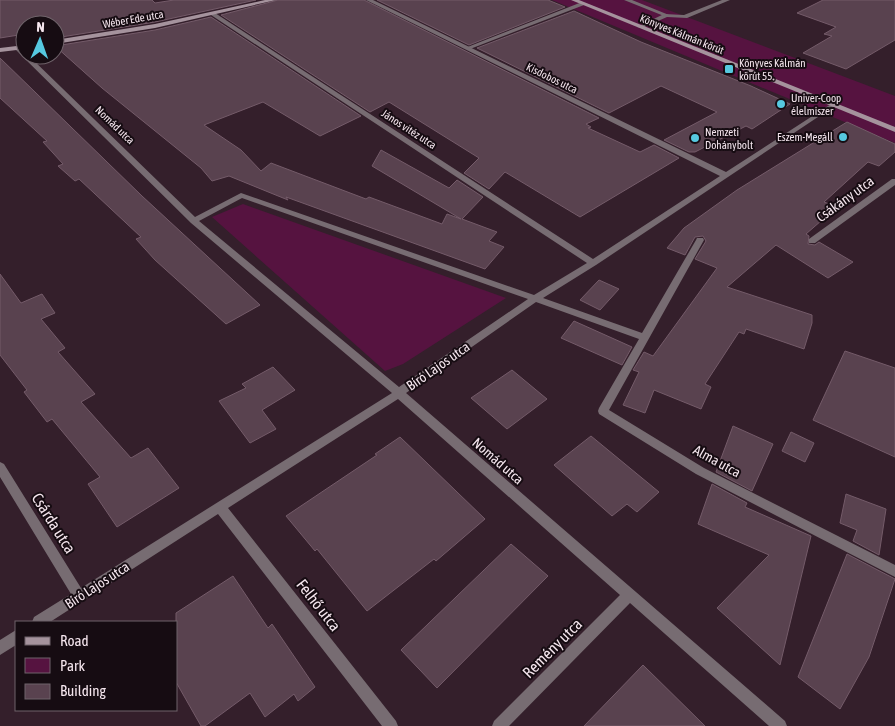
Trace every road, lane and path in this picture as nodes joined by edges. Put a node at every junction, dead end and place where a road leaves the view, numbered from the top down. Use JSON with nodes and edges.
{"nodes":[{"id":1,"x":273,"y":0,"type":"edge"},
{"id":2,"x":369,"y":0,"type":"edge"},
{"id":3,"x":574,"y":0,"type":"edge"},
{"id":4,"x":627,"y":0,"type":"edge"},
{"id":5,"x":727,"y":0,"type":"edge"},
{"id":6,"x":582,"y":4,"type":"junction"},
{"id":7,"x":212,"y":14,"type":"junction"},
{"id":8,"x":666,"y":15,"type":"junction"},
{"id":9,"x":640,"y":27,"type":"junction"},
{"id":10,"x":65,"y":40,"type":"edge"},
{"id":11,"x":15,"y":48,"type":"edge"},
{"id":12,"x":468,"y":48,"type":"junction"},
{"id":13,"x":0,"y":50,"type":"edge"},
{"id":14,"x":39,"y":65,"type":"edge"},
{"id":15,"x":833,"y":105,"type":"junction"},
{"id":16,"x":895,"y":130,"type":"edge"},
{"id":17,"x":725,"y":175,"type":"junction"},
{"id":18,"x":895,"y":180,"type":"edge"},
{"id":19,"x":194,"y":221,"type":"junction"},
{"id":20,"x":700,"y":240,"type":"dead end"},
{"id":21,"x":812,"y":241,"type":"dead end"},
{"id":22,"x":593,"y":263,"type":"junction"},
{"id":23,"x":536,"y":298,"type":"junction"},
{"id":24,"x":644,"y":337,"type":"junction"},
{"id":25,"x":399,"y":393,"type":"junction"},
{"id":26,"x":0,"y":466,"type":"edge"},
{"id":27,"x":219,"y":506,"type":"junction"},
{"id":28,"x":894,"y":568,"type":"edge"},
{"id":29,"x":630,"y":594,"type":"junction"},
{"id":30,"x":80,"y":596,"type":"junction"},
{"id":31,"x":41,"y":621,"type":"edge"},
{"id":32,"x":15,"y":638,"type":"edge"},
{"id":33,"x":0,"y":648,"type":"edge"},
{"id":34,"x":391,"y":726,"type":"edge"},
{"id":35,"x":499,"y":726,"type":"edge"},
{"id":36,"x":780,"y":726,"type":"edge"}],
"edges":[{"from":1,"to":7,"type":"street","name":"Wéber Ede utca"},
{"from":2,"to":12,"type":"street","name":"Kisdobos utca"},
{"from":3,"to":6,"type":"street","name":"Könyves Kálmán körút"},
{"from":4,"to":8,"type":"street"},
{"from":5,"to":8,"type":"street"},
{"from":6,"to":9,"type":"street","name":"Könyves Kálmán körút"},
{"from":6,"to":12,"type":"street"},
{"from":7,"to":10,"type":"street","name":"Wéber Ede utca"},
{"from":7,"to":22,"type":"street","name":"János vitéz utca"},
{"from":8,"to":9,"type":"street"},
{"from":9,"to":15,"type":"street","name":"Könyves Kálmán körút"},
{"from":11,"to":13,"type":"street"},
{"from":12,"to":17,"type":"street","name":"Kisdobos utca"},
{"from":14,"to":19,"type":"street","name":"Nomád utca"},
{"from":15,"to":16,"type":"street","name":"Könyves Kálmán körút"},
{"from":15,"to":17,"type":"street","name":"Bíró Lajos utca"},
{"from":17,"to":22,"type":"street","name":"Bíró Lajos utca"},
{"from":18,"to":21,"type":"street","name":"Csákány utca"},
{"from":19,"to":23,"type":"street"},
{"from":19,"to":25,"type":"street","name":"Nomád utca"},
{"from":20,"to":24,"type":"street","name":"Alma utca"},
{"from":22,"to":23,"type":"street","name":"Bíró Lajos utca"},
{"from":23,"to":24,"type":"street"},
{"from":23,"to":25,"type":"street","name":"Bíró Lajos utca"},
{"from":24,"to":28,"type":"street","name":"Alma utca"},
{"from":25,"to":27,"type":"street","name":"Bíró Lajos utca"},
{"from":25,"to":29,"type":"street","name":"Nomád utca"},
{"from":26,"to":30,"type":"street","name":"Csárda utca"},
{"from":27,"to":30,"type":"street","name":"Bíró Lajos utca"},
{"from":27,"to":34,"type":"street","name":"Felhő utca"},
{"from":29,"to":35,"type":"street","name":"Remény utca"},
{"from":29,"to":36,"type":"street","name":"Nomád utca"},
{"from":30,"to":31,"type":"street","name":"Bíró Lajos utca"},
{"from":32,"to":33,"type":"street"}]}
